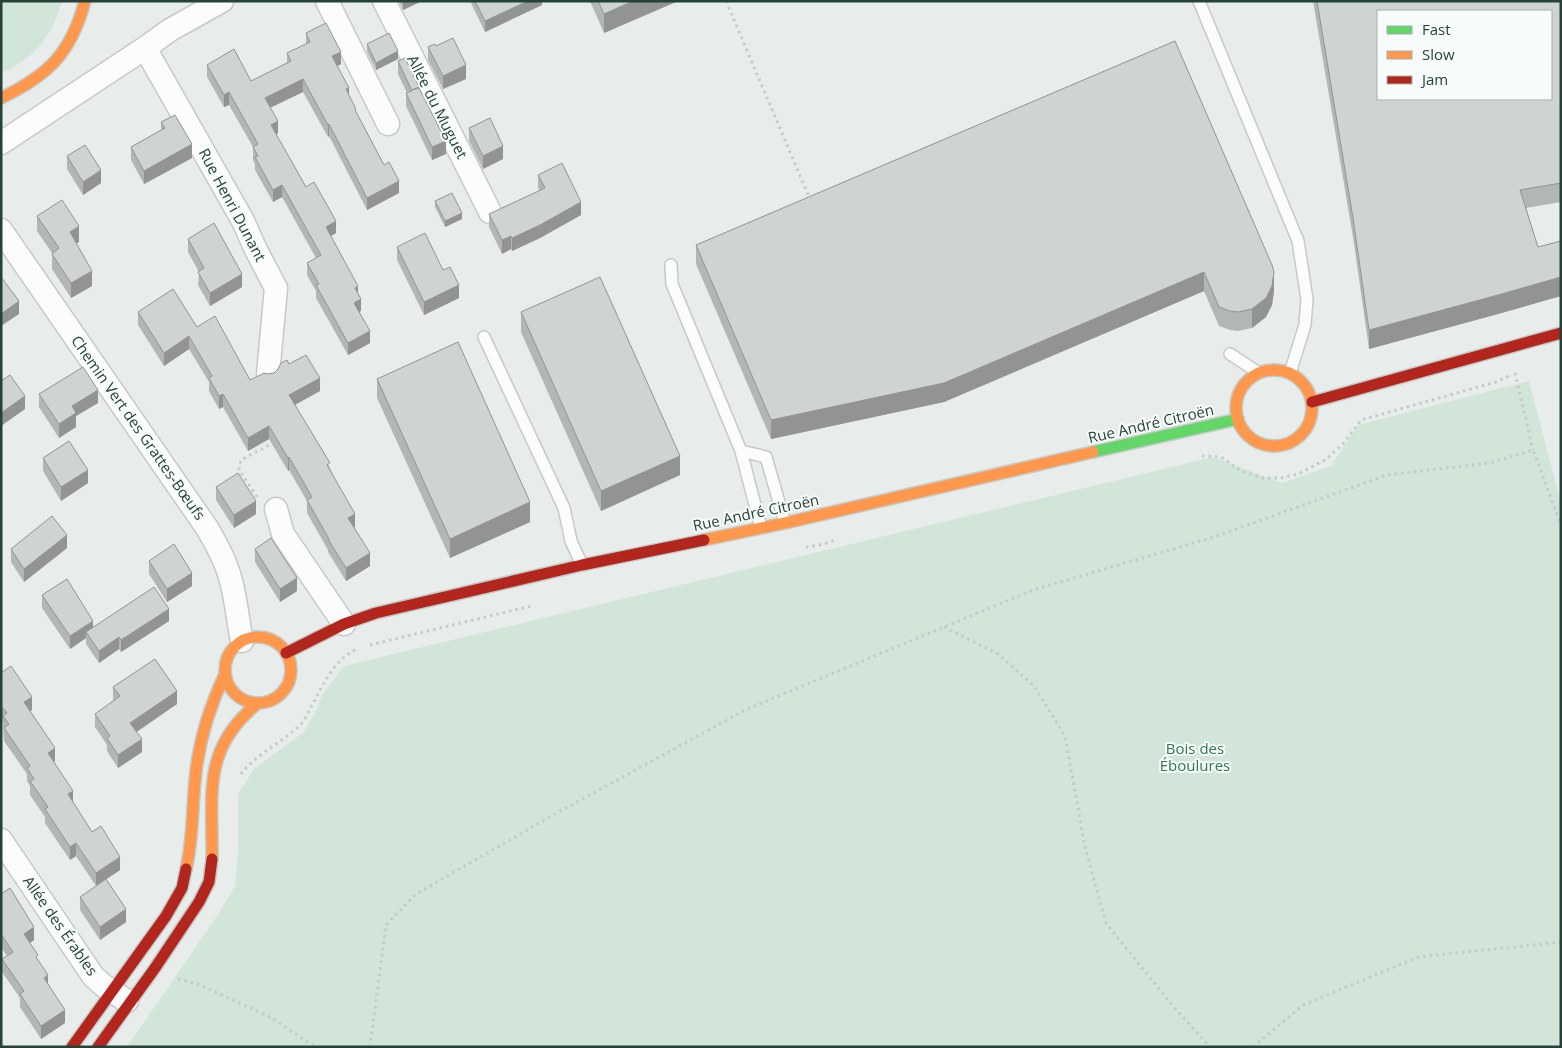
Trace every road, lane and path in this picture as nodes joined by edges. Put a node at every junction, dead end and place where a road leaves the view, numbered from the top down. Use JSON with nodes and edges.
{"nodes":[{"id":1,"x":85,"y":1,"type":"edge"},
{"id":2,"x":222,"y":1,"type":"edge"},
{"id":3,"x":327,"y":1,"type":"edge"},
{"id":4,"x":384,"y":1,"type":"edge"},
{"id":5,"x":726,"y":1,"type":"edge"},
{"id":6,"x":1199,"y":1,"type":"edge"},
{"id":7,"x":145,"y":48,"type":"junction"},
{"id":8,"x":1,"y":98,"type":"edge"},
{"id":9,"x":388,"y":124,"type":"dead end"},
{"id":10,"x":1,"y":143,"type":"edge"},
{"id":11,"x":813,"y":206,"type":"edge"},
{"id":12,"x":490,"y":212,"type":"edge"},
{"id":13,"x":1,"y":230,"type":"edge"},
{"id":14,"x":671,"y":264,"type":"dead end"},
{"id":15,"x":1561,"y":333,"type":"edge"},
{"id":16,"x":484,"y":337,"type":"dead end"},
{"id":17,"x":1230,"y":354,"type":"dead end"},
{"id":18,"x":1290,"y":373,"type":"junction"},
{"id":19,"x":268,"y":374,"type":"edge"},
{"id":20,"x":1258,"y":374,"type":"junction"},
{"id":21,"x":1312,"y":402,"type":"junction"},
{"id":22,"x":1238,"y":419,"type":"junction"},
{"id":23,"x":274,"y":442,"type":"edge"},
{"id":24,"x":1534,"y":450,"type":"junction"},
{"id":25,"x":741,"y":451,"type":"junction"},
{"id":26,"x":1194,"y":457,"type":"dead end"},
{"id":27,"x":268,"y":505,"type":"joint"},
{"id":28,"x":786,"y":523,"type":"junction"},
{"id":29,"x":1561,"y":525,"type":"edge"},
{"id":30,"x":761,"y":528,"type":"junction"},
{"id":31,"x":842,"y":536,"type":"dead end"},
{"id":32,"x":804,"y":547,"type":"dead end"},
{"id":33,"x":582,"y":564,"type":"junction"},
{"id":34,"x":535,"y":605,"type":"dead end"},
{"id":35,"x":344,"y":624,"type":"junction"},
{"id":36,"x":944,"y":627,"type":"junction"},
{"id":37,"x":242,"y":641,"type":"junction"},
{"id":38,"x":364,"y":646,"type":"dead end"},
{"id":39,"x":359,"y":648,"type":"dead end"},
{"id":40,"x":286,"y":652,"type":"junction"},
{"id":41,"x":225,"y":674,"type":"junction"},
{"id":42,"x":258,"y":703,"type":"junction"},
{"id":43,"x":237,"y":781,"type":"dead end"},
{"id":44,"x":1,"y":840,"type":"edge"},
{"id":45,"x":212,"y":849,"type":"junction"},
{"id":46,"x":190,"y":854,"type":"junction"},
{"id":47,"x":1561,"y":942,"type":"edge"},
{"id":48,"x":175,"y":978,"type":"dead end"},
{"id":49,"x":120,"y":997,"type":"junction"},
{"id":50,"x":72,"y":1047,"type":"edge"},
{"id":51,"x":98,"y":1047,"type":"edge"},
{"id":52,"x":315,"y":1047,"type":"edge"},
{"id":53,"x":370,"y":1047,"type":"edge"},
{"id":54,"x":1210,"y":1047,"type":"edge"},
{"id":55,"x":1253,"y":1047,"type":"edge"}],
"edges":[{"from":1,"to":8,"type":"main road"},
{"from":2,"to":7,"type":"street"},
{"from":3,"to":9,"type":"street"},
{"from":4,"to":12,"type":"street","name":"Allée du Muguet"},
{"from":5,"to":11,"type":"path"},
{"from":6,"to":18,"type":"lane"},
{"from":7,"to":10,"type":"street"},
{"from":7,"to":19,"type":"street","name":"Rue Henri Dunant"},
{"from":13,"to":37,"type":"street","name":"Chemin Vert des Grattes-Bœufs"},
{"from":14,"to":25,"type":"lane"},
{"from":15,"to":21,"type":"main road"},
{"from":16,"to":33,"type":"lane"},
{"from":17,"to":20,"type":"lane"},
{"from":18,"to":20,"type":"main road"},
{"from":18,"to":21,"type":"main road"},
{"from":20,"to":22,"type":"main road"},
{"from":21,"to":22,"type":"main road"},
{"from":22,"to":28,"type":"main road","name":"Rue André Citroën"},
{"from":23,"to":27,"type":"path"},
{"from":24,"to":26,"type":"path"},
{"from":24,"to":29,"type":"path"},
{"from":24,"to":36,"type":"path"},
{"from":25,"to":28,"type":"lane"},
{"from":25,"to":30,"type":"lane"},
{"from":27,"to":35,"type":"street"},
{"from":28,"to":30,"type":"main road","name":"Rue André Citroën"},
{"from":30,"to":33,"type":"main road","name":"Rue André Citroën"},
{"from":31,"to":32,"type":"path"},
{"from":33,"to":35,"type":"main road","name":"Rue André Citroën"},
{"from":34,"to":38,"type":"path"},
{"from":35,"to":40,"type":"main road","name":"Rue André Citroën"},
{"from":36,"to":53,"type":"path"},
{"from":36,"to":54,"type":"path"},
{"from":37,"to":40,"type":"main road"},
{"from":37,"to":41,"type":"main road"},
{"from":39,"to":43,"type":"path"},
{"from":40,"to":42,"type":"main road"},
{"from":41,"to":42,"type":"main road"},
{"from":41,"to":46,"type":"main road"},
{"from":42,"to":45,"type":"main road"},
{"from":44,"to":49,"type":"street","name":"Allée des Érables"},
{"from":45,"to":46,"type":"main road"},
{"from":45,"to":49,"type":"main road"},
{"from":46,"to":49,"type":"main road"},
{"from":47,"to":55,"type":"path"},
{"from":48,"to":52,"type":"path"},
{"from":49,"to":50,"type":"main road"},
{"from":49,"to":51,"type":"main road"}]}
